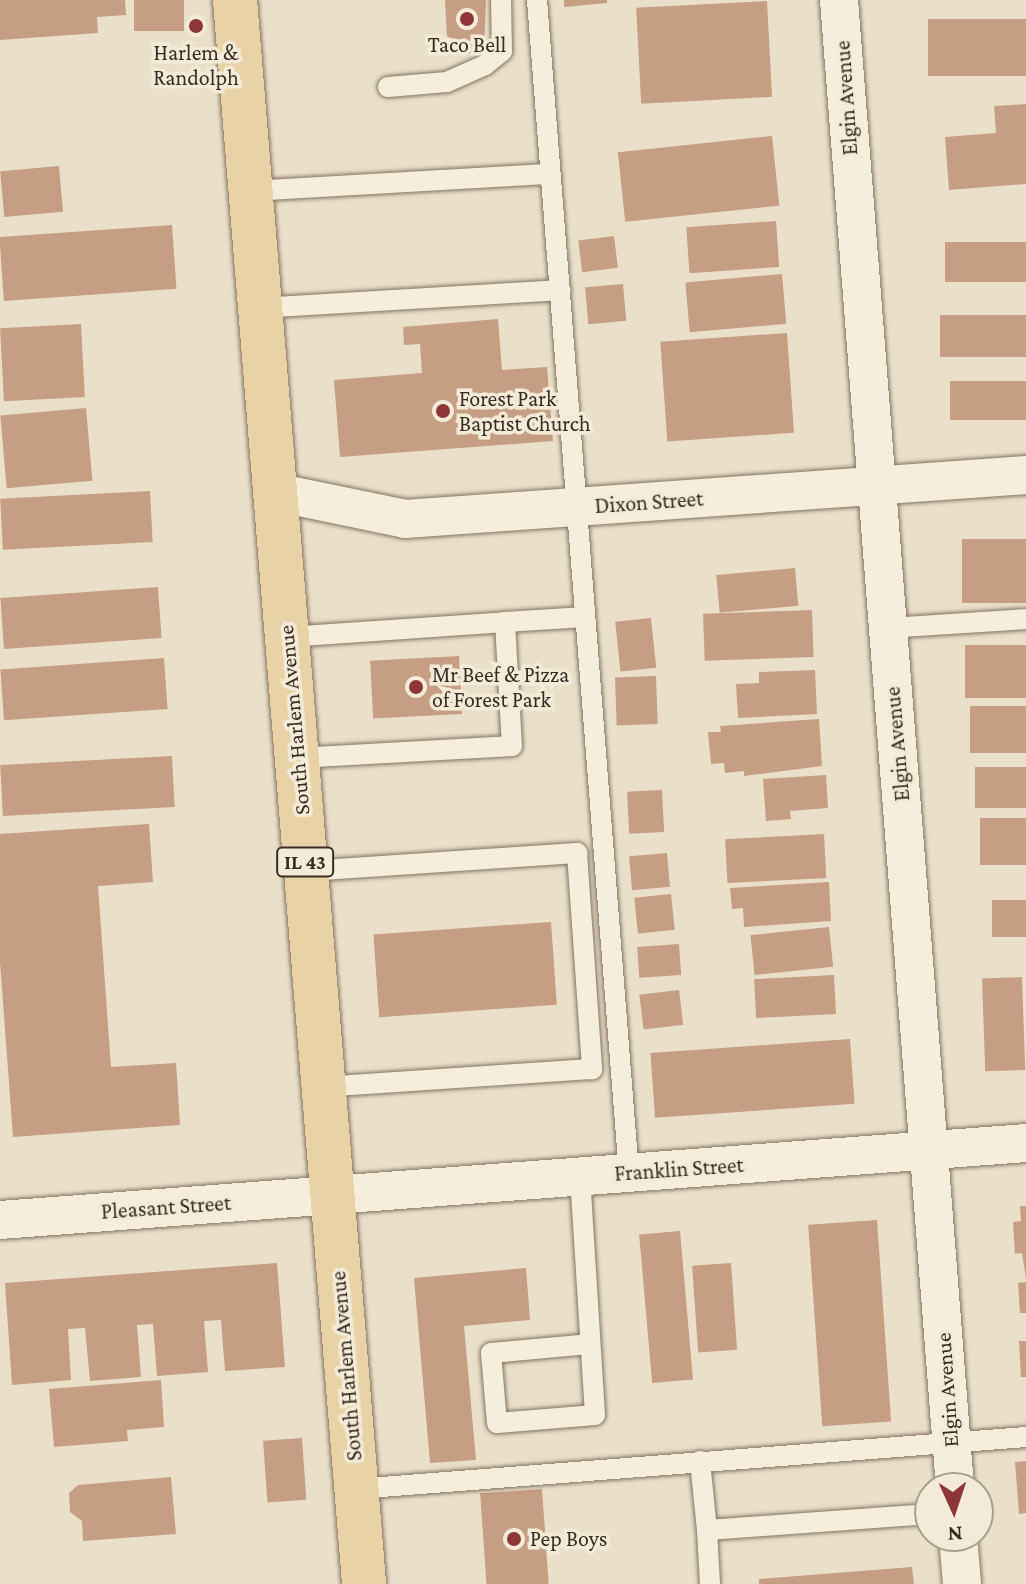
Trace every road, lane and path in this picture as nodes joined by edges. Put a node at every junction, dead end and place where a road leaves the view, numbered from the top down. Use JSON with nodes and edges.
{"nodes":[{"id":1,"x":235,"y":0,"type":"edge"},
{"id":2,"x":501,"y":0,"type":"edge"},
{"id":3,"x":537,"y":0,"type":"edge"},
{"id":4,"x":839,"y":0,"type":"edge"},
{"id":5,"x":388,"y":87,"type":"dead end"},
{"id":6,"x":550,"y":174,"type":"junction"},
{"id":7,"x":251,"y":191,"type":"junction"},
{"id":8,"x":560,"y":290,"type":"junction"},
{"id":9,"x":260,"y":308,"type":"junction"},
{"id":10,"x":1026,"y":475,"type":"edge"},
{"id":11,"x":876,"y":486,"type":"junction"},
{"id":12,"x":275,"y":492,"type":"junction"},
{"id":13,"x":576,"y":507,"type":"junction"},
{"id":14,"x":585,"y":617,"type":"junction"},
{"id":15,"x":1026,"y":619,"type":"edge"},
{"id":16,"x":505,"y":622,"type":"junction"},
{"id":17,"x":888,"y":628,"type":"junction"},
{"id":18,"x":287,"y":637,"type":"junction"},
{"id":19,"x":297,"y":758,"type":"junction"},
{"id":20,"x":306,"y":871,"type":"junction"},
{"id":21,"x":324,"y":1087,"type":"junction"},
{"id":22,"x":1026,"y":1143,"type":"edge"},
{"id":23,"x":930,"y":1151,"type":"junction"},
{"id":24,"x":629,"y":1173,"type":"junction"},
{"id":25,"x":580,"y":1176,"type":"junction"},
{"id":26,"x":332,"y":1194,"type":"junction"},
{"id":27,"x":0,"y":1220,"type":"edge"},
{"id":28,"x":589,"y":1344,"type":"junction"},
{"id":29,"x":1026,"y":1437,"type":"edge"},
{"id":30,"x":951,"y":1441,"type":"junction"},
{"id":31,"x":700,"y":1461,"type":"junction"},
{"id":32,"x":954,"y":1472,"type":"edge"},
{"id":33,"x":356,"y":1489,"type":"junction"},
{"id":34,"x":914,"y":1515,"type":"edge"},
{"id":35,"x":707,"y":1530,"type":"junction"},
{"id":36,"x":959,"y":1552,"type":"edge"},
{"id":37,"x":364,"y":1584,"type":"edge"},
{"id":38,"x":710,"y":1584,"type":"edge"},
{"id":39,"x":962,"y":1584,"type":"edge"}],
"edges":[{"from":1,"to":7,"type":"main road","name":"South Harlem Avenue","number":"IL 43"},
{"from":2,"to":5,"type":"lane"},
{"from":3,"to":6,"type":"lane"},
{"from":4,"to":11,"type":"street","name":"Elgin Avenue"},
{"from":6,"to":7,"type":"lane"},
{"from":6,"to":8,"type":"lane"},
{"from":7,"to":9,"type":"main road","name":"South Harlem Avenue","number":"IL 43"},
{"from":8,"to":9,"type":"lane"},
{"from":8,"to":13,"type":"lane"},
{"from":9,"to":12,"type":"main road","name":"South Harlem Avenue","number":"IL 43"},
{"from":10,"to":11,"type":"street","name":"Dixon Street"},
{"from":11,"to":13,"type":"street","name":"Dixon Street"},
{"from":11,"to":17,"type":"street","name":"Elgin Avenue"},
{"from":12,"to":13,"type":"street","name":"Dixon Street"},
{"from":12,"to":18,"type":"main road","name":"South Harlem Avenue","number":"IL 43"},
{"from":13,"to":14,"type":"lane"},
{"from":14,"to":16,"type":"lane"},
{"from":14,"to":24,"type":"lane"},
{"from":15,"to":17,"type":"lane"},
{"from":16,"to":18,"type":"lane"},
{"from":16,"to":19,"type":"lane"},
{"from":17,"to":23,"type":"street","name":"Elgin Avenue"},
{"from":18,"to":19,"type":"main road","name":"South Harlem Avenue","number":"IL 43"},
{"from":19,"to":20,"type":"main road","name":"South Harlem Avenue","number":"IL 43"},
{"from":20,"to":21,"type":"main road","name":"South Harlem Avenue","number":"IL 43"},
{"from":20,"to":21,"type":"lane"},
{"from":21,"to":26,"type":"main road","name":"South Harlem Avenue","number":"IL 43"},
{"from":22,"to":23,"type":"street","name":"Franklin Street"},
{"from":23,"to":24,"type":"street","name":"Franklin Street"},
{"from":23,"to":30,"type":"street","name":"Elgin Avenue"},
{"from":24,"to":25,"type":"street","name":"Franklin Street"},
{"from":25,"to":26,"type":"street","name":"Franklin Street"},
{"from":25,"to":28,"type":"lane"},
{"from":26,"to":27,"type":"street","name":"Pleasant Street"},
{"from":26,"to":33,"type":"main road","name":"South Harlem Avenue","number":"IL 43"},
{"from":28,"to":28,"type":"lane"},
{"from":29,"to":30,"type":"lane"},
{"from":30,"to":31,"type":"lane"},
{"from":30,"to":32,"type":"street","name":"Elgin Avenue"},
{"from":31,"to":33,"type":"lane"},
{"from":31,"to":35,"type":"lane"},
{"from":33,"to":37,"type":"main road","name":"South Harlem Avenue","number":"IL 43"},
{"from":34,"to":35,"type":"lane"},
{"from":35,"to":38,"type":"lane"},
{"from":36,"to":39,"type":"street"}]}
